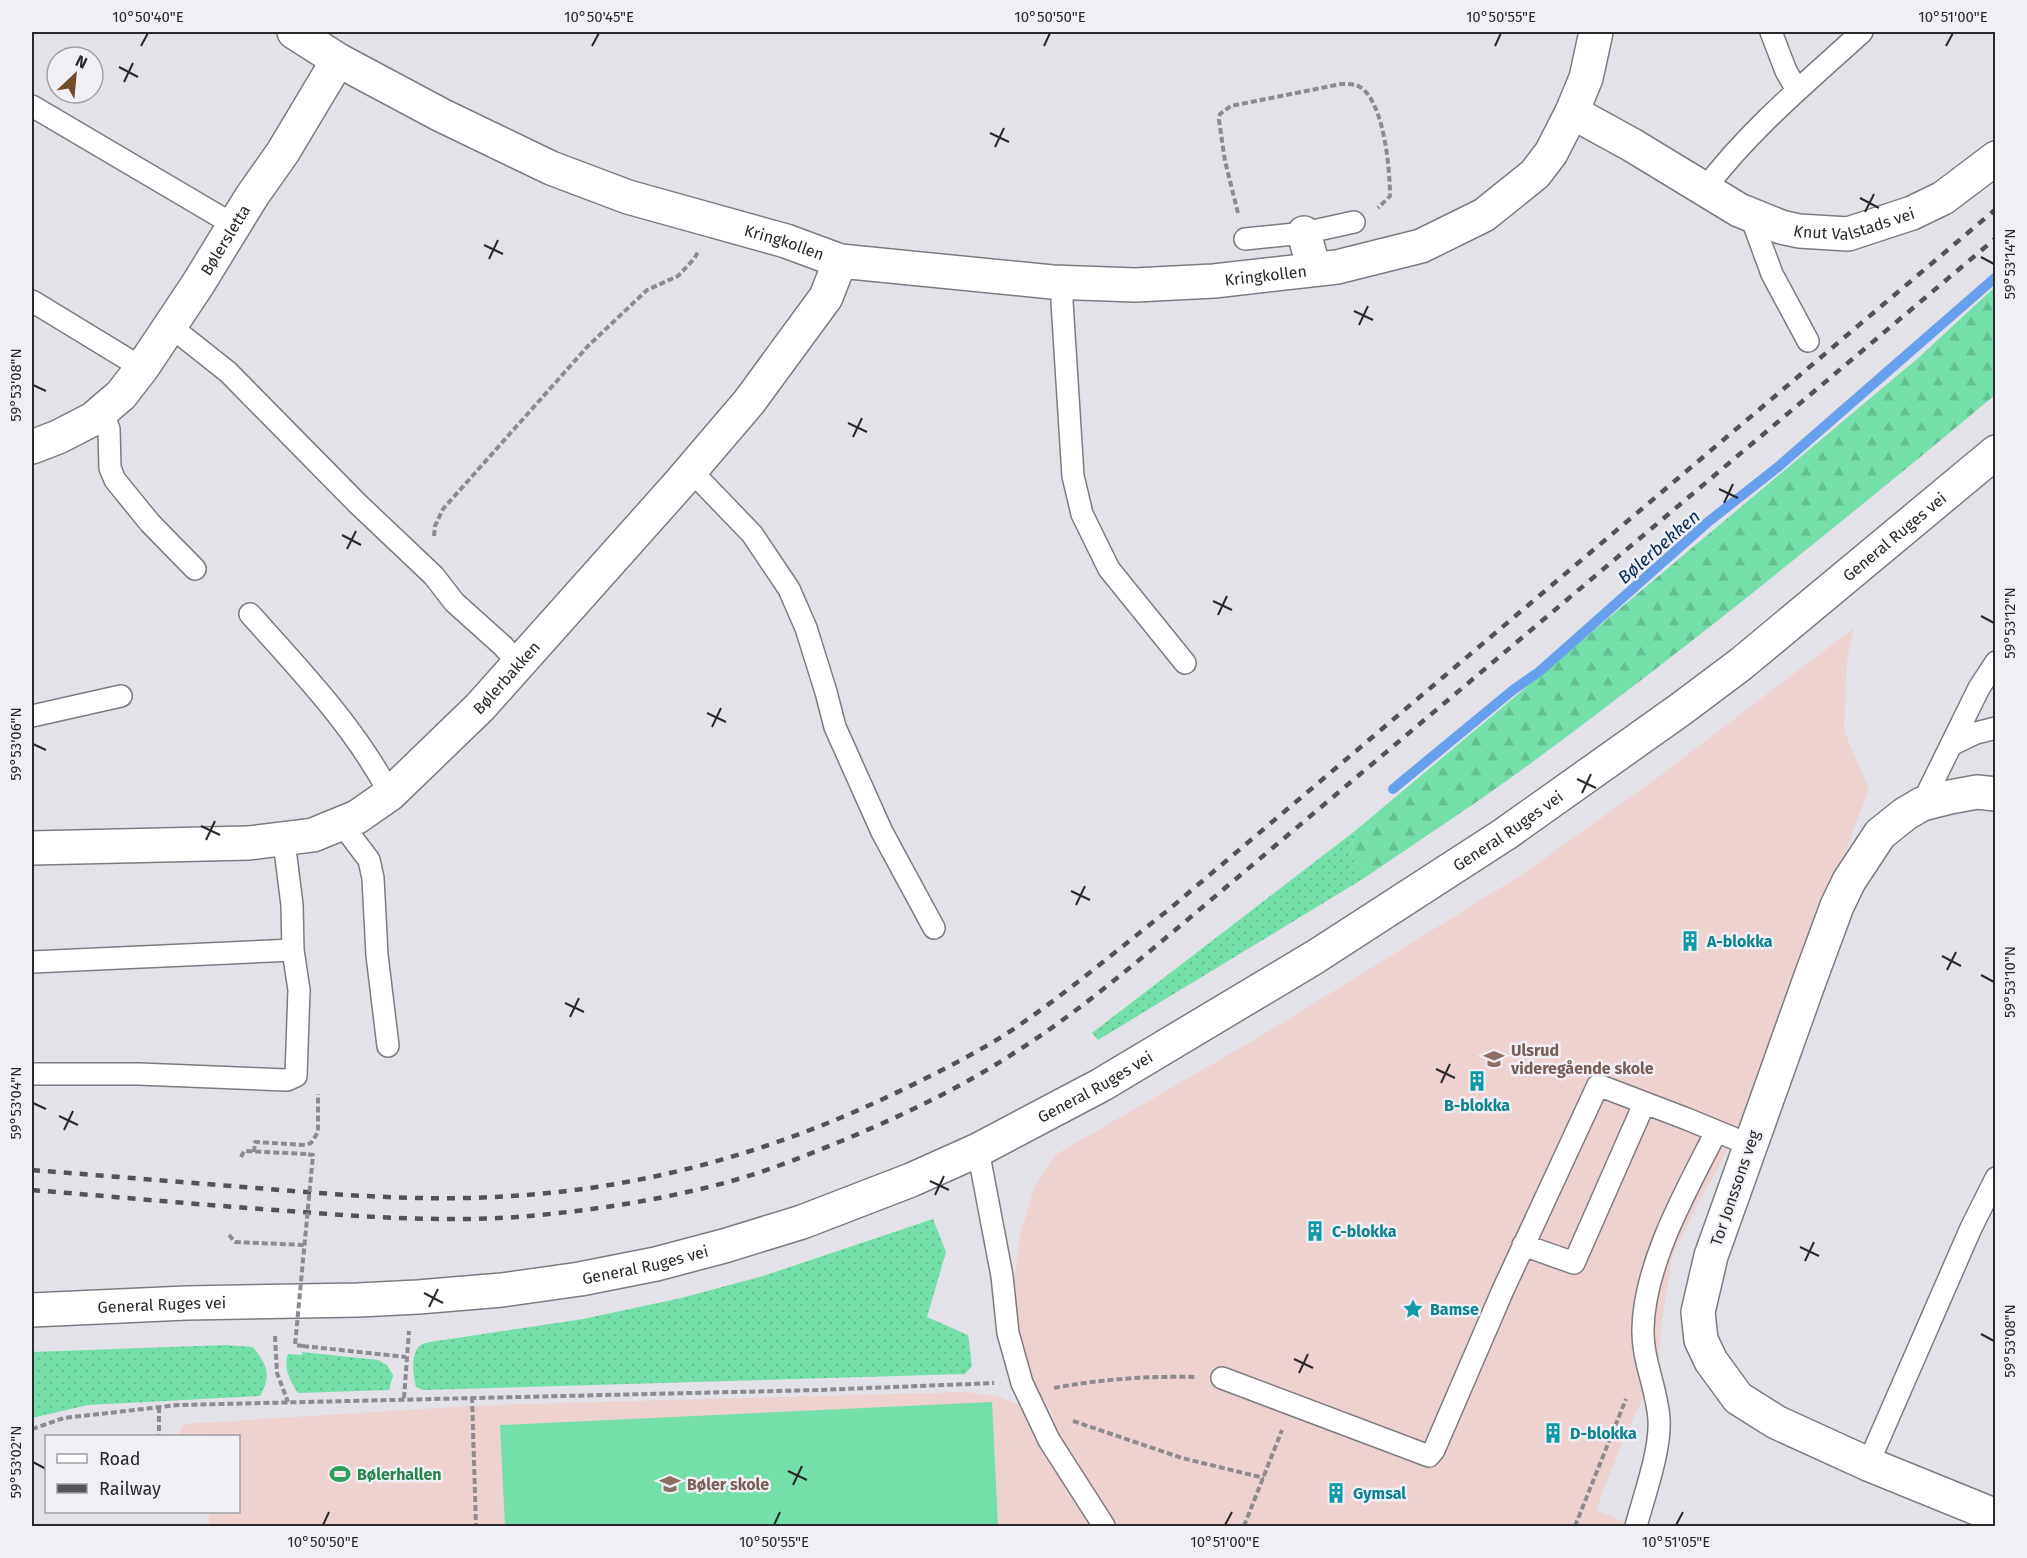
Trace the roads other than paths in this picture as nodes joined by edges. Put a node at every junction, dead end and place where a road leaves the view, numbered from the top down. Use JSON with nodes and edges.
{"nodes":[{"id":1,"x":294,"y":32,"type":"edge"},
{"id":2,"x":1596,"y":32,"type":"edge"},
{"id":3,"x":1770,"y":32,"type":"edge"},
{"id":4,"x":1862,"y":32,"type":"edge"},
{"id":5,"x":338,"y":60,"type":"junction"},
{"id":6,"x":1797,"y":90,"type":"junction"},
{"id":7,"x":32,"y":106,"type":"edge"},
{"id":8,"x":1572,"y":112,"type":"junction"},
{"id":9,"x":1995,"y":158,"type":"edge"},
{"id":10,"x":1704,"y":190,"type":"junction"},
{"id":11,"x":1750,"y":214,"type":"junction"},
{"id":12,"x":1354,"y":222,"type":"road end"},
{"id":13,"x":234,"y":225,"type":"junction"},
{"id":14,"x":1304,"y":233,"type":"junction"},
{"id":15,"x":1245,"y":238,"type":"road end"},
{"id":16,"x":840,"y":261,"type":"junction"},
{"id":17,"x":1314,"y":269,"type":"junction"},
{"id":18,"x":1063,"y":282,"type":"junction"},
{"id":19,"x":32,"y":301,"type":"edge"},
{"id":20,"x":170,"y":326,"type":"junction"},
{"id":21,"x":1808,"y":341,"type":"dead end"},
{"id":22,"x":142,"y":368,"type":"junction"},
{"id":23,"x":102,"y":411,"type":"junction"},
{"id":24,"x":32,"y":447,"type":"edge"},
{"id":25,"x":1995,"y":452,"type":"edge"},
{"id":26,"x":689,"y":472,"type":"junction"},
{"id":27,"x":195,"y":569,"type":"dead end"},
{"id":28,"x":250,"y":614,"type":"dead end"},
{"id":29,"x":1995,"y":662,"type":"edge"},
{"id":30,"x":518,"y":663,"type":"junction"},
{"id":31,"x":1185,"y":663,"type":"dead end"},
{"id":32,"x":121,"y":696,"type":"dead end"},
{"id":33,"x":32,"y":716,"type":"edge"},
{"id":34,"x":1995,"y":728,"type":"edge"},
{"id":35,"x":1951,"y":745,"type":"junction"},
{"id":36,"x":390,"y":794,"type":"junction"},
{"id":37,"x":1995,"y":794,"type":"edge"},
{"id":38,"x":1922,"y":804,"type":"junction"},
{"id":39,"x":341,"y":824,"type":"junction"},
{"id":40,"x":282,"y":839,"type":"junction"},
{"id":41,"x":32,"y":848,"type":"edge"},
{"id":42,"x":934,"y":928,"type":"dead end"},
{"id":43,"x":294,"y":950,"type":"junction"},
{"id":44,"x":32,"y":962,"type":"edge"},
{"id":45,"x":388,"y":1046,"type":"dead end"},
{"id":46,"x":32,"y":1074,"type":"edge"},
{"id":47,"x":1644,"y":1104,"type":"junction"},
{"id":48,"x":1716,"y":1132,"type":"junction"},
{"id":49,"x":1750,"y":1145,"type":"junction"},
{"id":50,"x":978,"y":1150,"type":"junction"},
{"id":51,"x":1995,"y":1178,"type":"edge"},
{"id":52,"x":1523,"y":1245,"type":"junction"},
{"id":53,"x":32,"y":1310,"type":"edge"},
{"id":54,"x":1222,"y":1378,"type":"road end"},
{"id":55,"x":1868,"y":1464,"type":"junction"},
{"id":56,"x":1995,"y":1516,"type":"edge"},
{"id":57,"x":1104,"y":1527,"type":"edge"},
{"id":58,"x":1636,"y":1527,"type":"edge"}],
"edges":[{"from":1,"to":5,"type":"street","name":"Kringkollen"},
{"from":2,"to":8,"type":"street","name":"Kringkollen"},
{"from":3,"to":6,"type":"lane"},
{"from":4,"to":6,"type":"lane"},
{"from":5,"to":13,"type":"street","name":"Bølersletta"},
{"from":5,"to":16,"type":"street","name":"Kringkollen"},
{"from":6,"to":10,"type":"lane"},
{"from":7,"to":13,"type":"lane"},
{"from":8,"to":10,"type":"street","name":"Knut Valstads vei"},
{"from":8,"to":17,"type":"street","name":"Kringkollen"},
{"from":9,"to":11,"type":"street","name":"Knut Valstads vei"},
{"from":10,"to":11,"type":"street","name":"Knut Valstads vei"},
{"from":11,"to":21,"type":"lane"},
{"from":12,"to":14,"type":"lane"},
{"from":13,"to":20,"type":"street","name":"Bølersletta"},
{"from":14,"to":15,"type":"lane"},
{"from":14,"to":17,"type":"street","name":"Kringkollen"},
{"from":16,"to":18,"type":"street","name":"Kringkollen"},
{"from":16,"to":26,"type":"street","name":"Bølerbakken"},
{"from":17,"to":18,"type":"street","name":"Kringkollen"},
{"from":18,"to":31,"type":"lane"},
{"from":19,"to":22,"type":"lane"},
{"from":20,"to":22,"type":"street","name":"Bølersletta"},
{"from":20,"to":30,"type":"lane"},
{"from":22,"to":23,"type":"street","name":"Bølersletta"},
{"from":23,"to":24,"type":"street","name":"Bølersletta"},
{"from":23,"to":27,"type":"lane"},
{"from":25,"to":50,"type":"street","name":"General Ruges vei"},
{"from":26,"to":30,"type":"street","name":"Bølerbakken"},
{"from":26,"to":42,"type":"lane"},
{"from":28,"to":36,"type":"lane"},
{"from":29,"to":35,"type":"lane"},
{"from":30,"to":36,"type":"street","name":"Bølerbakken"},
{"from":32,"to":33,"type":"lane"},
{"from":34,"to":35,"type":"lane"},
{"from":35,"to":38,"type":"lane"},
{"from":36,"to":39,"type":"street","name":"Bølerbakken"},
{"from":37,"to":38,"type":"street","name":"Tor Jonssons veg"},
{"from":38,"to":49,"type":"street","name":"Tor Jonssons veg"},
{"from":39,"to":40,"type":"street","name":"Bølerbakken"},
{"from":39,"to":45,"type":"lane"},
{"from":40,"to":41,"type":"street","name":"Bølerbakken"},
{"from":40,"to":43,"type":"lane"},
{"from":43,"to":44,"type":"lane"},
{"from":43,"to":46,"type":"lane"},
{"from":47,"to":48,"type":"lane"},
{"from":47,"to":52,"type":"lane"},
{"from":47,"to":52,"type":"lane"},
{"from":48,"to":49,"type":"lane"},
{"from":48,"to":58,"type":"lane"},
{"from":49,"to":55,"type":"street","name":"Tor Jonssons veg"},
{"from":50,"to":53,"type":"street","name":"General Ruges vei"},
{"from":50,"to":57,"type":"lane"},
{"from":51,"to":55,"type":"lane"},
{"from":52,"to":54,"type":"lane"},
{"from":55,"to":56,"type":"street","name":"Tor Jonssons veg"}]}
